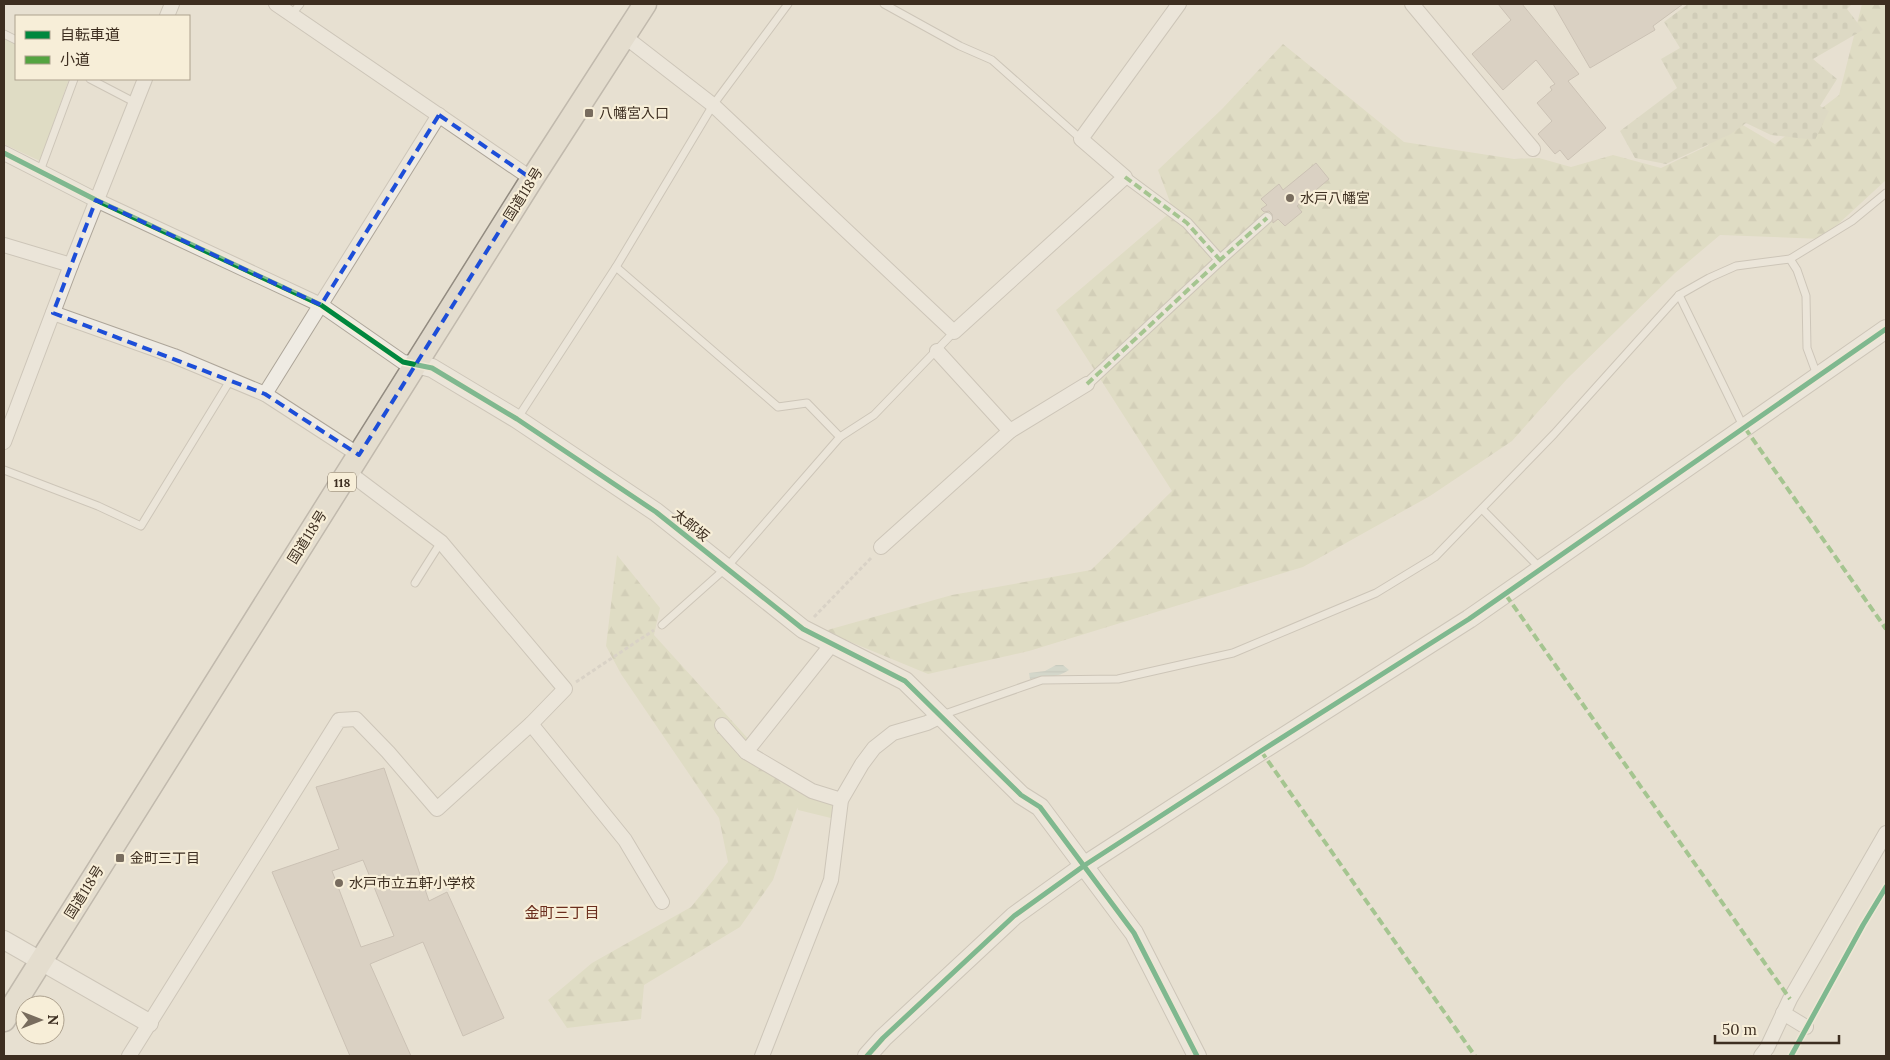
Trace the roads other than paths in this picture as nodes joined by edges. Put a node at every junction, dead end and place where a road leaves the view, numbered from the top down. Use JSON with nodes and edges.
{"nodes":[{"id":1,"x":276,"y":4,"type":"edge"},
{"id":2,"x":645,"y":4,"type":"edge"},
{"id":3,"x":788,"y":4,"type":"edge"},
{"id":4,"x":884,"y":4,"type":"edge"},
{"id":5,"x":1179,"y":4,"type":"edge"},
{"id":6,"x":1412,"y":4,"type":"edge"},
{"id":7,"x":296,"y":9,"type":"edge"},
{"id":8,"x":624,"y":36,"type":"junction"},
{"id":9,"x":74,"y":80,"type":"edge"},
{"id":10,"x":92,"y":80,"type":"edge"},
{"id":11,"x":145,"y":80,"type":"edge"},
{"id":12,"x":136,"y":103,"type":"junction"},
{"id":13,"x":713,"y":105,"type":"junction"},
{"id":14,"x":439,"y":114,"type":"junction"},
{"id":15,"x":1081,"y":139,"type":"junction"},
{"id":16,"x":1533,"y":149,"type":"dead end"},
{"id":17,"x":4,"y":153,"type":"edge"},
{"id":18,"x":40,"y":171,"type":"junction"},
{"id":19,"x":1125,"y":177,"type":"junction"},
{"id":20,"x":532,"y":179,"type":"junction"},
{"id":21,"x":1886,"y":192,"type":"edge"},
{"id":22,"x":96,"y":200,"type":"junction"},
{"id":23,"x":1267,"y":218,"type":"dead end"},
{"id":24,"x":4,"y":245,"type":"edge"},
{"id":25,"x":1790,"y":259,"type":"junction"},
{"id":26,"x":1220,"y":260,"type":"junction"},
{"id":27,"x":71,"y":265,"type":"junction"},
{"id":28,"x":616,"y":267,"type":"junction"},
{"id":29,"x":1679,"y":295,"type":"junction"},
{"id":30,"x":321,"y":305,"type":"junction"},
{"id":31,"x":53,"y":313,"type":"junction"},
{"id":32,"x":1886,"y":329,"type":"edge"},
{"id":33,"x":954,"y":332,"type":"junction"},
{"id":34,"x":937,"y":351,"type":"junction"},
{"id":35,"x":417,"y":364,"type":"junction"},
{"id":36,"x":1818,"y":377,"type":"junction"},
{"id":37,"x":231,"y":379,"type":"junction"},
{"id":38,"x":1087,"y":384,"type":"joint"},
{"id":39,"x":265,"y":394,"type":"junction"},
{"id":40,"x":517,"y":419,"type":"junction"},
{"id":41,"x":1744,"y":428,"type":"junction"},
{"id":42,"x":1010,"y":431,"type":"junction"},
{"id":43,"x":840,"y":437,"type":"junction"},
{"id":44,"x":4,"y":442,"type":"edge"},
{"id":45,"x":354,"y":464,"type":"junction"},
{"id":46,"x":4,"y":470,"type":"edge"},
{"id":47,"x":1482,"y":509,"type":"junction"},
{"id":48,"x":441,"y":542,"type":"junction"},
{"id":49,"x":881,"y":547,"type":"road end"},
{"id":50,"x":726,"y":568,"type":"junction"},
{"id":51,"x":1542,"y":570,"type":"junction"},
{"id":52,"x":415,"y":583,"type":"dead end"},
{"id":53,"x":662,"y":625,"type":"road end"},
{"id":54,"x":832,"y":644,"type":"junction"},
{"id":55,"x":941,"y":716,"type":"junction"},
{"id":56,"x":531,"y":724,"type":"junction"},
{"id":57,"x":722,"y":725,"type":"dead end"},
{"id":58,"x":746,"y":752,"type":"junction"},
{"id":59,"x":841,"y":800,"type":"junction"},
{"id":60,"x":1886,"y":833,"type":"edge"},
{"id":61,"x":1085,"y":865,"type":"junction"},
{"id":62,"x":662,"y":902,"type":"dead end"},
{"id":63,"x":4,"y":940,"type":"edge"},
{"id":64,"x":40,"y":961,"type":"junction"},
{"id":65,"x":1783,"y":1013,"type":"junction"},
{"id":66,"x":4,"y":1020,"type":"edge"},
{"id":67,"x":149,"y":1022,"type":"junction"},
{"id":68,"x":1806,"y":1028,"type":"dead end"},
{"id":69,"x":129,"y":1056,"type":"edge"},
{"id":70,"x":762,"y":1056,"type":"edge"},
{"id":71,"x":867,"y":1056,"type":"edge"},
{"id":72,"x":1197,"y":1056,"type":"edge"},
{"id":73,"x":1761,"y":1056,"type":"edge"}],
"edges":[{"from":1,"to":7,"type":"street"},
{"from":2,"to":8,"type":"highway","name":"国道118号","number":"118"},
{"from":3,"to":13,"type":"lane"},
{"from":4,"to":15,"type":"lane"},
{"from":5,"to":15,"type":"street"},
{"from":6,"to":16,"type":"street"},
{"from":7,"to":14,"type":"street"},
{"from":8,"to":13,"type":"street"},
{"from":8,"to":20,"type":"highway","name":"国道118号","number":"118"},
{"from":9,"to":18,"type":"lane"},
{"from":10,"to":12,"type":"lane"},
{"from":11,"to":12,"type":"street"},
{"from":12,"to":22,"type":"street"},
{"from":13,"to":28,"type":"lane"},
{"from":13,"to":33,"type":"street"},
{"from":14,"to":20,"type":"street"},
{"from":14,"to":30,"type":"street"},
{"from":15,"to":19,"type":"street"},
{"from":17,"to":18,"type":"street"},
{"from":18,"to":22,"type":"street"},
{"from":19,"to":26,"type":"street"},
{"from":19,"to":33,"type":"street"},
{"from":20,"to":35,"type":"highway","name":"国道118号","number":"118"},
{"from":21,"to":25,"type":"lane"},
{"from":22,"to":27,"type":"street"},
{"from":22,"to":30,"type":"street"},
{"from":23,"to":26,"type":"street"},
{"from":24,"to":27,"type":"street"},
{"from":25,"to":29,"type":"lane"},
{"from":25,"to":36,"type":"lane"},
{"from":26,"to":38,"type":"street"},
{"from":27,"to":31,"type":"street"},
{"from":28,"to":40,"type":"lane"},
{"from":28,"to":43,"type":"lane"},
{"from":29,"to":41,"type":"lane"},
{"from":29,"to":47,"type":"lane"},
{"from":30,"to":35,"type":"street"},
{"from":30,"to":39,"type":"street"},
{"from":31,"to":37,"type":"street"},
{"from":31,"to":44,"type":"street"},
{"from":32,"to":36,"type":"street"},
{"from":33,"to":34,"type":"lane"},
{"from":34,"to":42,"type":"street"},
{"from":34,"to":43,"type":"lane"},
{"from":35,"to":40,"type":"street","name":"太郎坂"},
{"from":35,"to":45,"type":"highway","name":"国道118号","number":"118"},
{"from":36,"to":41,"type":"street"},
{"from":37,"to":39,"type":"street"},
{"from":37,"to":46,"type":"lane"},
{"from":38,"to":42,"type":"street"},
{"from":39,"to":45,"type":"street"},
{"from":40,"to":50,"type":"street","name":"太郎坂"},
{"from":41,"to":51,"type":"street"},
{"from":42,"to":49,"type":"street"},
{"from":43,"to":50,"type":"lane"},
{"from":45,"to":48,"type":"street"},
{"from":45,"to":64,"type":"highway","name":"国道118号","number":"118"},
{"from":47,"to":51,"type":"lane"},
{"from":47,"to":55,"type":"lane"},
{"from":48,"to":52,"type":"lane"},
{"from":48,"to":56,"type":"street"},
{"from":50,"to":53,"type":"lane"},
{"from":50,"to":54,"type":"street","name":"太郎坂"},
{"from":51,"to":61,"type":"street"},
{"from":54,"to":55,"type":"street","name":"太郎坂"},
{"from":54,"to":58,"type":"street"},
{"from":55,"to":59,"type":"street"},
{"from":55,"to":61,"type":"street","name":"太郎坂"},
{"from":56,"to":62,"type":"street"},
{"from":56,"to":67,"type":"street"},
{"from":57,"to":58,"type":"street"},
{"from":58,"to":59,"type":"street"},
{"from":59,"to":70,"type":"street"},
{"from":60,"to":65,"type":"street"},
{"from":61,"to":71,"type":"street"},
{"from":61,"to":72,"type":"street","name":"太郎坂"},
{"from":63,"to":64,"type":"street"},
{"from":64,"to":66,"type":"highway","name":"国道118号","number":"118"},
{"from":64,"to":67,"type":"street"},
{"from":65,"to":68,"type":"street"},
{"from":65,"to":73,"type":"street"},
{"from":67,"to":69,"type":"street"}]}
